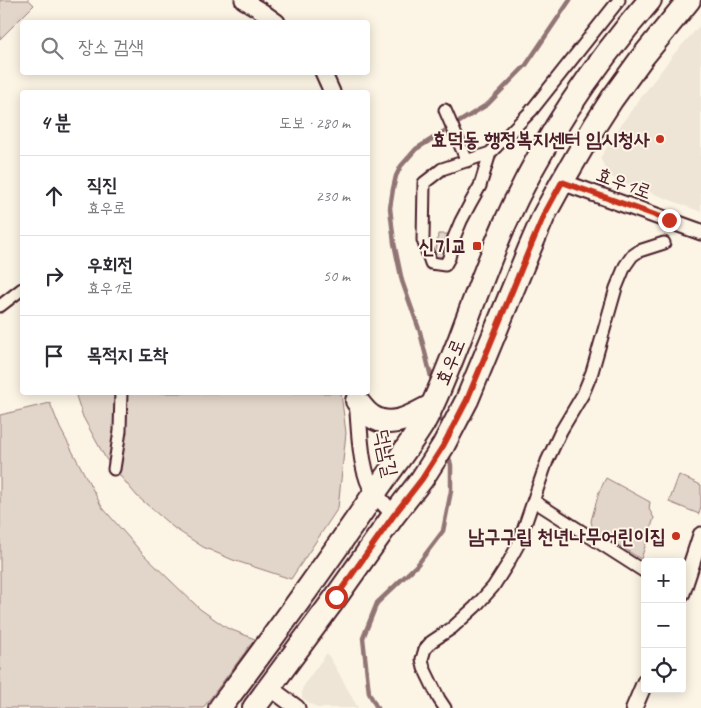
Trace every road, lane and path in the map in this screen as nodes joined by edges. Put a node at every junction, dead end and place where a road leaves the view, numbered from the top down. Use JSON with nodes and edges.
{"nodes":[{"id":1,"x":244,"y":0,"type":"edge"},
{"id":2,"x":619,"y":0,"type":"edge"},
{"id":3,"x":650,"y":0,"type":"edge"},
{"id":4,"x":689,"y":0,"type":"edge"},
{"id":5,"x":274,"y":20,"type":"edge"},
{"id":6,"x":324,"y":75,"type":"edge"},
{"id":7,"x":331,"y":90,"type":"edge"},
{"id":8,"x":447,"y":114,"type":"dead end"},
{"id":9,"x":490,"y":153,"type":"junction"},
{"id":10,"x":467,"y":161,"type":"junction"},
{"id":11,"x":562,"y":182,"type":"junction"},
{"id":12,"x":701,"y":232,"type":"edge"},
{"id":13,"x":664,"y":243,"type":"dead end"},
{"id":14,"x":20,"y":291,"type":"edge"},
{"id":15,"x":0,"y":306,"type":"edge"},
{"id":16,"x":121,"y":395,"type":"edge"},
{"id":17,"x":357,"y":397,"type":"edge"},
{"id":18,"x":431,"y":406,"type":"junction"},
{"id":19,"x":114,"y":468,"type":"dead end"},
{"id":20,"x":375,"y":493,"type":"junction"},
{"id":21,"x":534,"y":501,"type":"junction"},
{"id":22,"x":394,"y":515,"type":"junction"},
{"id":23,"x":701,"y":535,"type":"edge"},
{"id":24,"x":641,"y":569,"type":"edge"},
{"id":25,"x":686,"y":581,"type":"edge"},
{"id":26,"x":269,"y":688,"type":"junction"},
{"id":27,"x":641,"y":691,"type":"edge"},
{"id":28,"x":220,"y":708,"type":"edge"},
{"id":29,"x":254,"y":708,"type":"edge"},
{"id":30,"x":297,"y":708,"type":"edge"},
{"id":31,"x":445,"y":708,"type":"edge"},
{"id":32,"x":634,"y":708,"type":"edge"}],
"edges":[{"from":1,"to":5,"type":"street"},
{"from":2,"to":9,"type":"street"},
{"from":3,"to":18,"type":"main road","name":"효우로"},
{"from":4,"to":11,"type":"main road","name":"효우로"},
{"from":6,"to":7,"type":"street"},
{"from":8,"to":10,"type":"street"},
{"from":9,"to":10,"type":"street"},
{"from":9,"to":10,"type":"street"},
{"from":11,"to":12,"type":"street","name":"효우1로"},
{"from":11,"to":22,"type":"main road","name":"효우로"},
{"from":13,"to":21,"type":"street"},
{"from":14,"to":15,"type":"street"},
{"from":16,"to":19,"type":"street"},
{"from":17,"to":18,"type":"main road"},
{"from":17,"to":20,"type":"street","name":"덕남길"},
{"from":18,"to":20,"type":"main road","name":"효우로"},
{"from":20,"to":22,"type":"street","name":"덕남길"},
{"from":20,"to":28,"type":"main road","name":"효우로"},
{"from":21,"to":24,"type":"street"},
{"from":21,"to":31,"type":"street"},
{"from":22,"to":26,"type":"main road","name":"효우로"},
{"from":23,"to":25,"type":"street"},
{"from":26,"to":29,"type":"main road","name":"효우로"},
{"from":26,"to":30,"type":"street"},
{"from":27,"to":32,"type":"street"}]}
